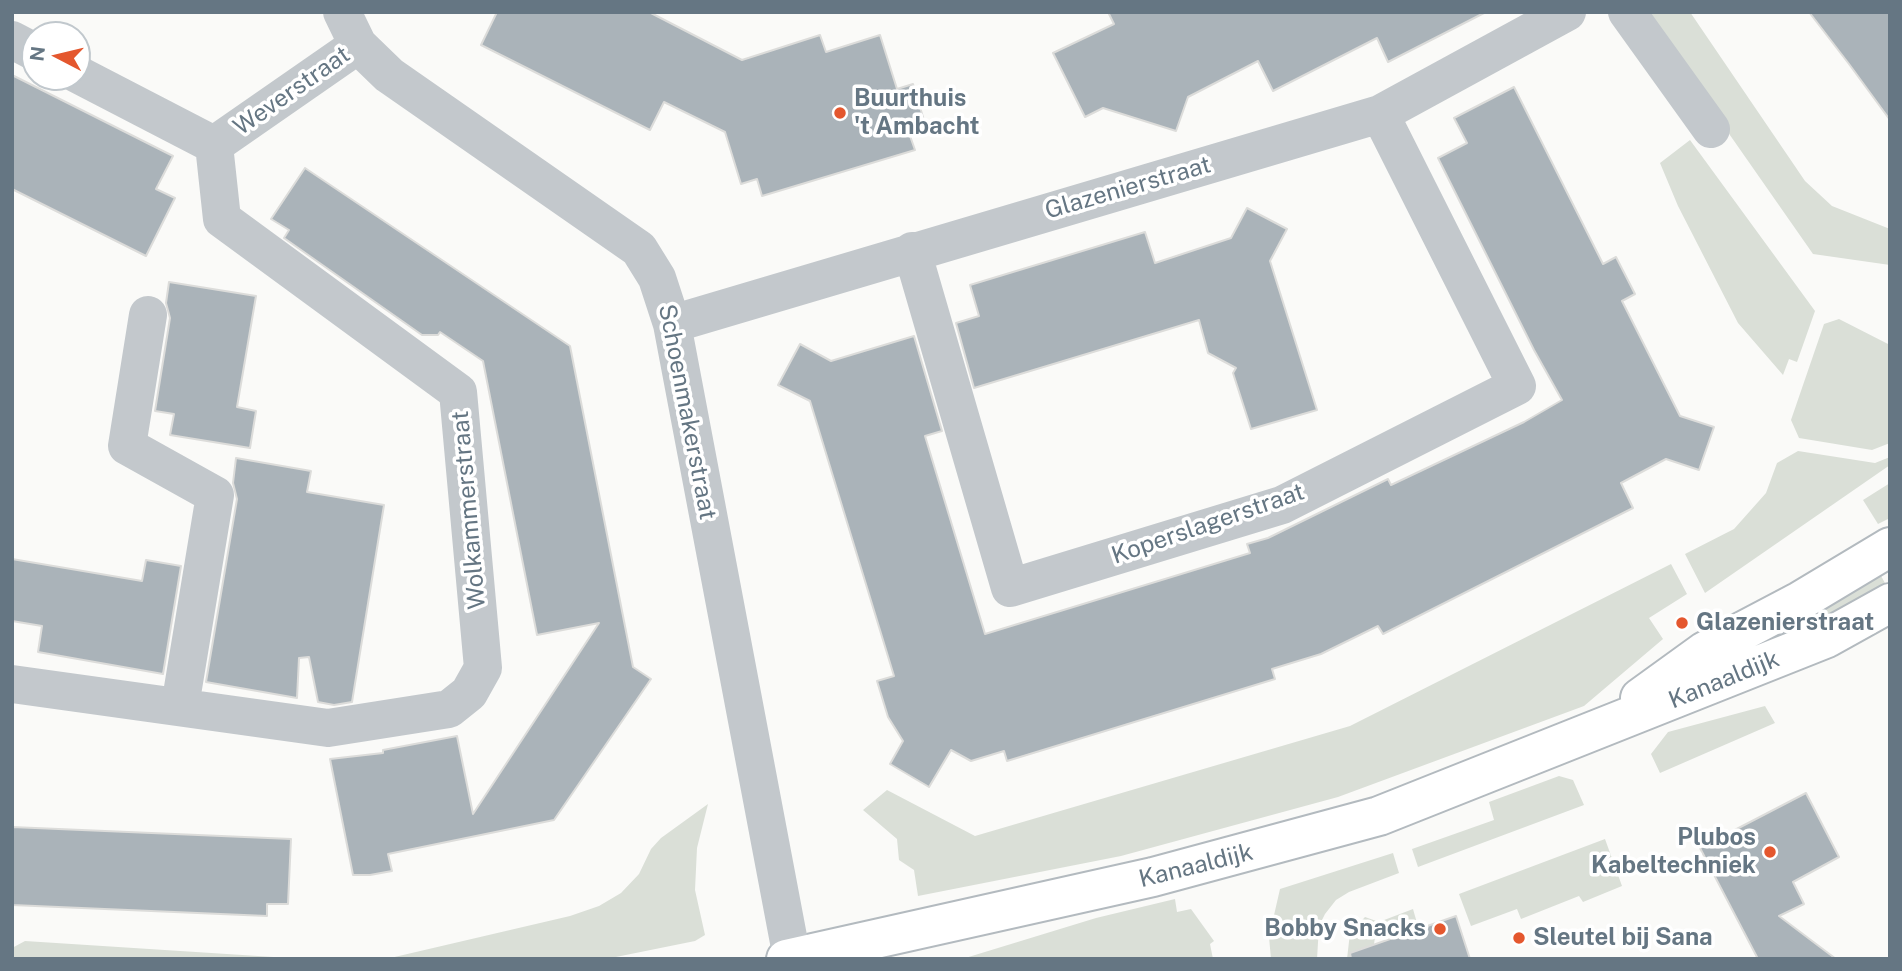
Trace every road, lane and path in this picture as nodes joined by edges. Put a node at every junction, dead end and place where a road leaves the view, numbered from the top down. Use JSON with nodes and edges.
{"nodes":[{"id":1,"x":1567,"y":12,"type":"edge"},
{"id":2,"x":1627,"y":12,"type":"edge"},
{"id":3,"x":350,"y":28,"type":"edge"},
{"id":4,"x":91,"y":81,"type":"edge"},
{"id":5,"x":1380,"y":114,"type":"junction"},
{"id":6,"x":1711,"y":129,"type":"dead end"},
{"id":7,"x":214,"y":145,"type":"junction"},
{"id":8,"x":912,"y":251,"type":"junction"},
{"id":9,"x":148,"y":315,"type":"dead end"},
{"id":10,"x":672,"y":324,"type":"junction"},
{"id":11,"x":1890,"y":547,"type":"edge"},
{"id":12,"x":1890,"y":603,"type":"edge"},
{"id":13,"x":12,"y":684,"type":"edge"},
{"id":14,"x":180,"y":706,"type":"junction"},
{"id":15,"x":1593,"y":732,"type":"junction"},
{"id":16,"x":789,"y":958,"type":"edge"}],
"edges":[{"from":1,"to":5,"type":"street","name":"Glazenierstraat"},
{"from":2,"to":6,"type":"street"},
{"from":3,"to":7,"type":"street","name":"Weverstraat"},
{"from":3,"to":10,"type":"street","name":"Schoenmakerstraat"},
{"from":4,"to":7,"type":"street","name":"Weverstraat"},
{"from":5,"to":8,"type":"street","name":"Glazenierstraat"},
{"from":5,"to":8,"type":"street","name":"Koperslagerstraat"},
{"from":7,"to":14,"type":"street","name":"Wolkammerstraat"},
{"from":8,"to":10,"type":"street","name":"Glazenierstraat"},
{"from":9,"to":14,"type":"street"},
{"from":10,"to":16,"type":"street","name":"Schoenmakerstraat"},
{"from":11,"to":15,"type":"street","name":"Kanaaldijk"},
{"from":12,"to":15,"type":"street","name":"Kanaaldijk"},
{"from":13,"to":14,"type":"street","name":"Wolkammerstraat"},
{"from":15,"to":16,"type":"street","name":"Kanaaldijk"}]}
